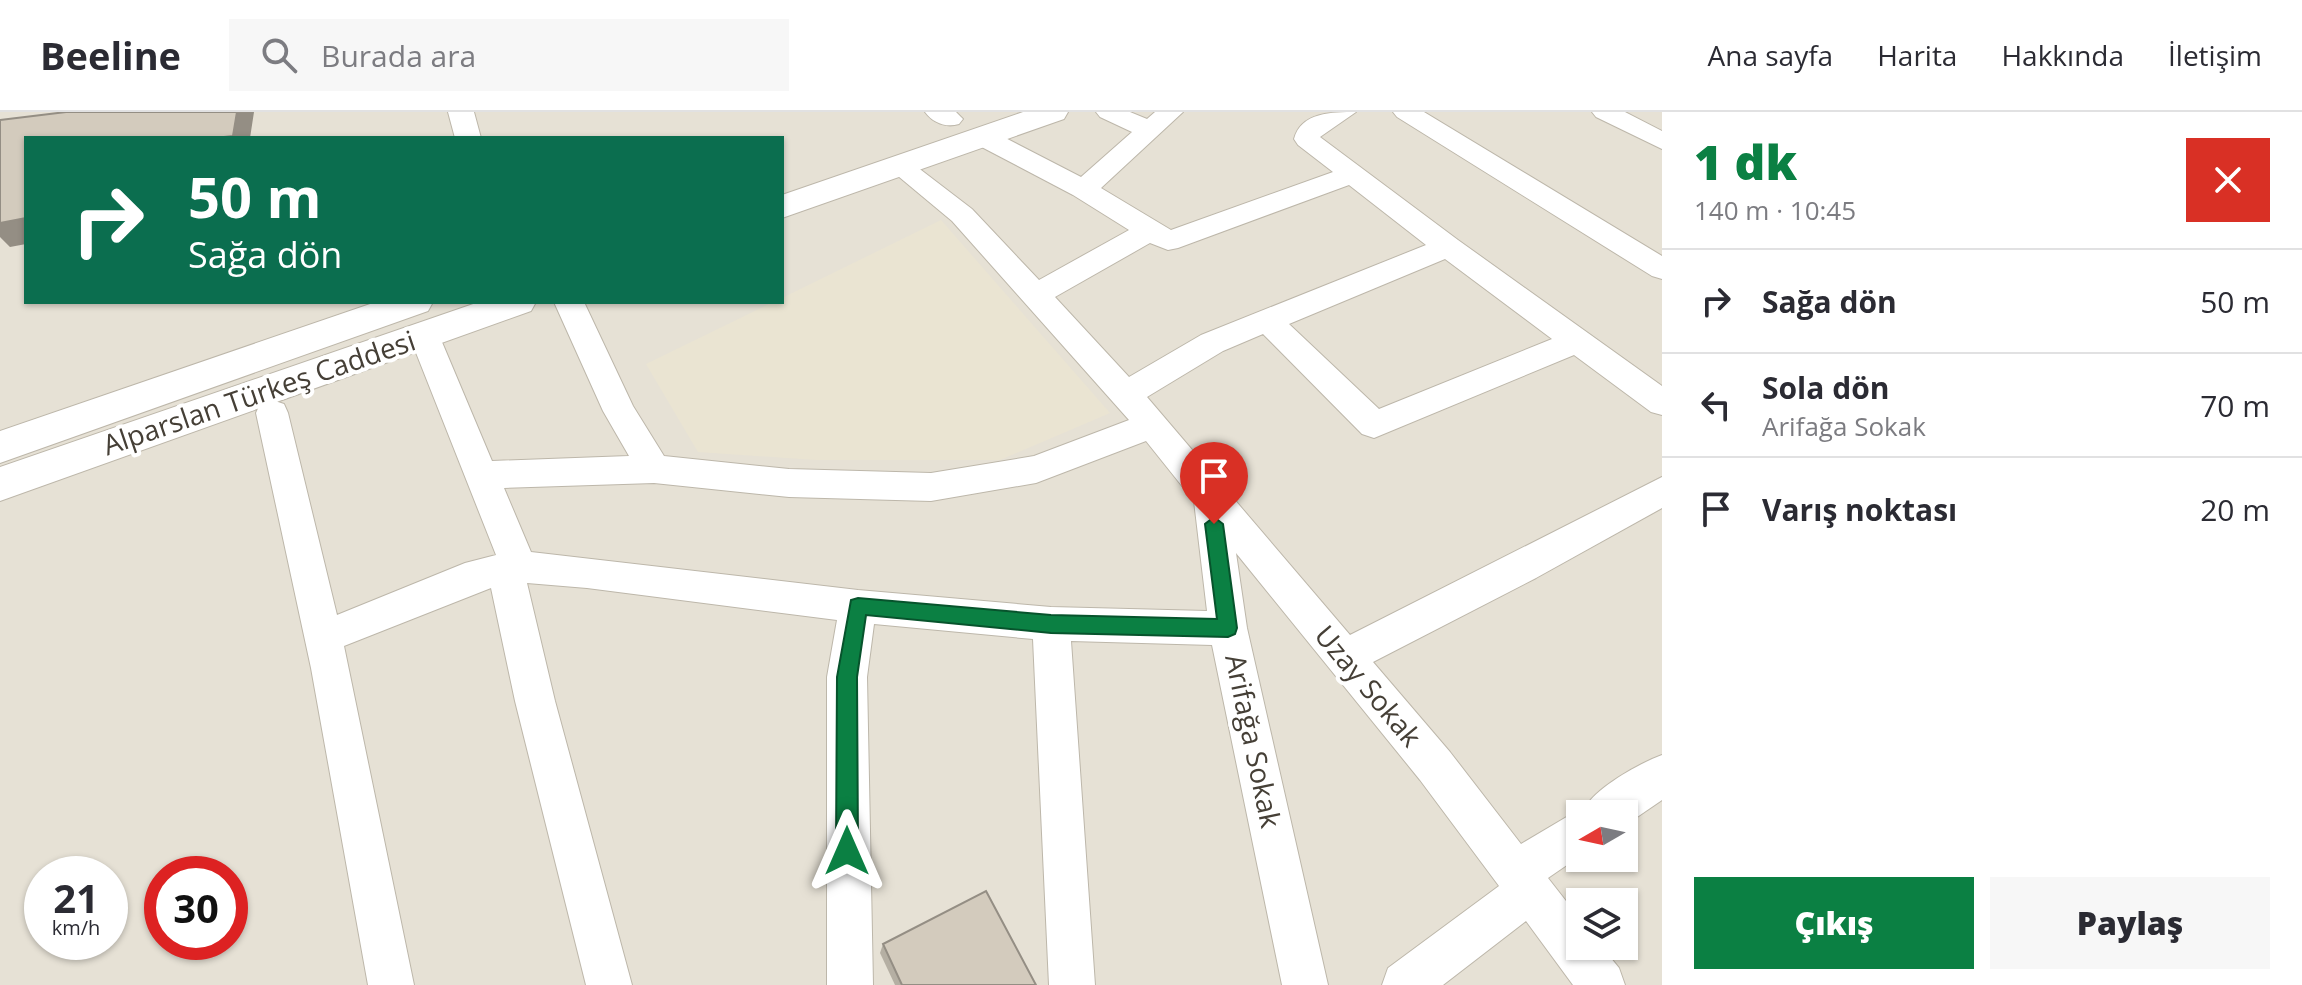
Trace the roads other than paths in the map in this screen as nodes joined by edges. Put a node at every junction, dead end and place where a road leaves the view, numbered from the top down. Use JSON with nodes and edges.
{"nodes":[{"id":1,"x":461,"y":112,"type":"edge"},
{"id":2,"x":1053,"y":112,"type":"edge"},
{"id":3,"x":1109,"y":112,"type":"edge"},
{"id":4,"x":1343,"y":112,"type":"edge"},
{"id":5,"x":1406,"y":112,"type":"edge"},
{"id":6,"x":1605,"y":112,"type":"edge"},
{"id":7,"x":960,"y":120,"type":"edge"},
{"id":8,"x":1160,"y":121,"type":"edge"},
{"id":9,"x":467,"y":136,"type":"edge"},
{"id":10,"x":1662,"y":141,"type":"edge"},
{"id":11,"x":899,"y":166,"type":"junction"},
{"id":12,"x":1352,"y":174,"type":"junction"},
{"id":13,"x":784,"y":175,"type":"edge"},
{"id":14,"x":1083,"y":189,"type":"junction"},
{"id":15,"x":784,"y":206,"type":"edge"},
{"id":16,"x":1152,"y":229,"type":"junction"},
{"id":17,"x":1448,"y":247,"type":"junction"},
{"id":18,"x":1662,"y":269,"type":"edge"},
{"id":19,"x":1034,"y":296,"type":"junction"},
{"id":20,"x":506,"y":304,"type":"edge"},
{"id":21,"x":570,"y":304,"type":"edge"},
{"id":22,"x":420,"y":318,"type":"edge"},
{"id":23,"x":1267,"y":320,"type":"junction"},
{"id":24,"x":1577,"y":341,"type":"junction"},
{"id":25,"x":1126,"y":394,"type":"junction"},
{"id":26,"x":1662,"y":403,"type":"edge"},
{"id":27,"x":272,"y":413,"type":"dead end"},
{"id":28,"x":1152,"y":425,"type":"junction"},
{"id":29,"x":0,"y":447,"type":"edge"},
{"id":30,"x":654,"y":469,"type":"junction"},
{"id":31,"x":481,"y":475,"type":"junction"},
{"id":32,"x":0,"y":484,"type":"edge"},
{"id":33,"x":1662,"y":491,"type":"edge"},
{"id":34,"x":1211,"y":496,"type":"junction"},
{"id":35,"x":512,"y":568,"type":"junction"},
{"id":36,"x":858,"y":606,"type":"junction"},
{"id":37,"x":1051,"y":624,"type":"junction"},
{"id":38,"x":1228,"y":628,"type":"junction"},
{"id":39,"x":322,"y":638,"type":"junction"},
{"id":40,"x":1344,"y":657,"type":"junction"},
{"id":41,"x":1662,"y":775,"type":"edge"},
{"id":42,"x":1625,"y":800,"type":"edge"},
{"id":43,"x":1566,"y":843,"type":"edge"},
{"id":44,"x":1523,"y":882,"type":"junction"},
{"id":45,"x":391,"y":985,"type":"edge"},
{"id":46,"x":609,"y":985,"type":"edge"},
{"id":47,"x":850,"y":985,"type":"edge"},
{"id":48,"x":1072,"y":985,"type":"edge"},
{"id":49,"x":1305,"y":985,"type":"edge"},
{"id":50,"x":1405,"y":985,"type":"edge"},
{"id":51,"x":1602,"y":985,"type":"edge"}],
"edges":[{"from":1,"to":9,"type":"street"},
{"from":2,"to":7,"type":"street"},
{"from":3,"to":8,"type":"street"},
{"from":4,"to":12,"type":"street"},
{"from":5,"to":18,"type":"street"},
{"from":6,"to":10,"type":"street"},
{"from":7,"to":11,"type":"street"},
{"from":7,"to":13,"type":"street"},
{"from":7,"to":14,"type":"street"},
{"from":8,"to":14,"type":"street"},
{"from":11,"to":15,"type":"street"},
{"from":11,"to":19,"type":"street","name":"Uzay Sokak"},
{"from":12,"to":16,"type":"street"},
{"from":12,"to":17,"type":"street"},
{"from":14,"to":16,"type":"street"},
{"from":16,"to":19,"type":"street"},
{"from":17,"to":23,"type":"street"},
{"from":17,"to":24,"type":"street"},
{"from":19,"to":25,"type":"street","name":"Uzay Sokak"},
{"from":20,"to":22,"type":"street","name":"Alparslan Türkeş Caddesi"},
{"from":21,"to":30,"type":"street"},
{"from":22,"to":29,"type":"street","name":"Alparslan Türkeş Caddesi"},
{"from":22,"to":31,"type":"street"},
{"from":22,"to":32,"type":"street","name":"Alparslan Türkeş Caddesi"},
{"from":23,"to":24,"type":"street"},
{"from":23,"to":25,"type":"street"},
{"from":24,"to":26,"type":"street"},
{"from":25,"to":28,"type":"street","name":"Uzay Sokak"},
{"from":27,"to":39,"type":"street"},
{"from":28,"to":30,"type":"street"},
{"from":28,"to":34,"type":"street","name":"Uzay Sokak"},
{"from":30,"to":31,"type":"street"},
{"from":31,"to":35,"type":"street"},
{"from":33,"to":40,"type":"street"},
{"from":34,"to":38,"type":"street","name":"Arifağa Sokak"},
{"from":34,"to":40,"type":"street","name":"Uzay Sokak"},
{"from":35,"to":36,"type":"street"},
{"from":35,"to":39,"type":"street"},
{"from":35,"to":46,"type":"street"},
{"from":36,"to":37,"type":"street"},
{"from":36,"to":47,"type":"street"},
{"from":37,"to":38,"type":"street"},
{"from":37,"to":48,"type":"street"},
{"from":38,"to":49,"type":"street","name":"Arifağa Sokak"},
{"from":39,"to":45,"type":"street"},
{"from":40,"to":44,"type":"street","name":"Uzay Sokak"},
{"from":41,"to":42,"type":"street"},
{"from":43,"to":44,"type":"street"},
{"from":44,"to":50,"type":"street"},
{"from":44,"to":51,"type":"street","name":"Uzay Sokak"}]}
